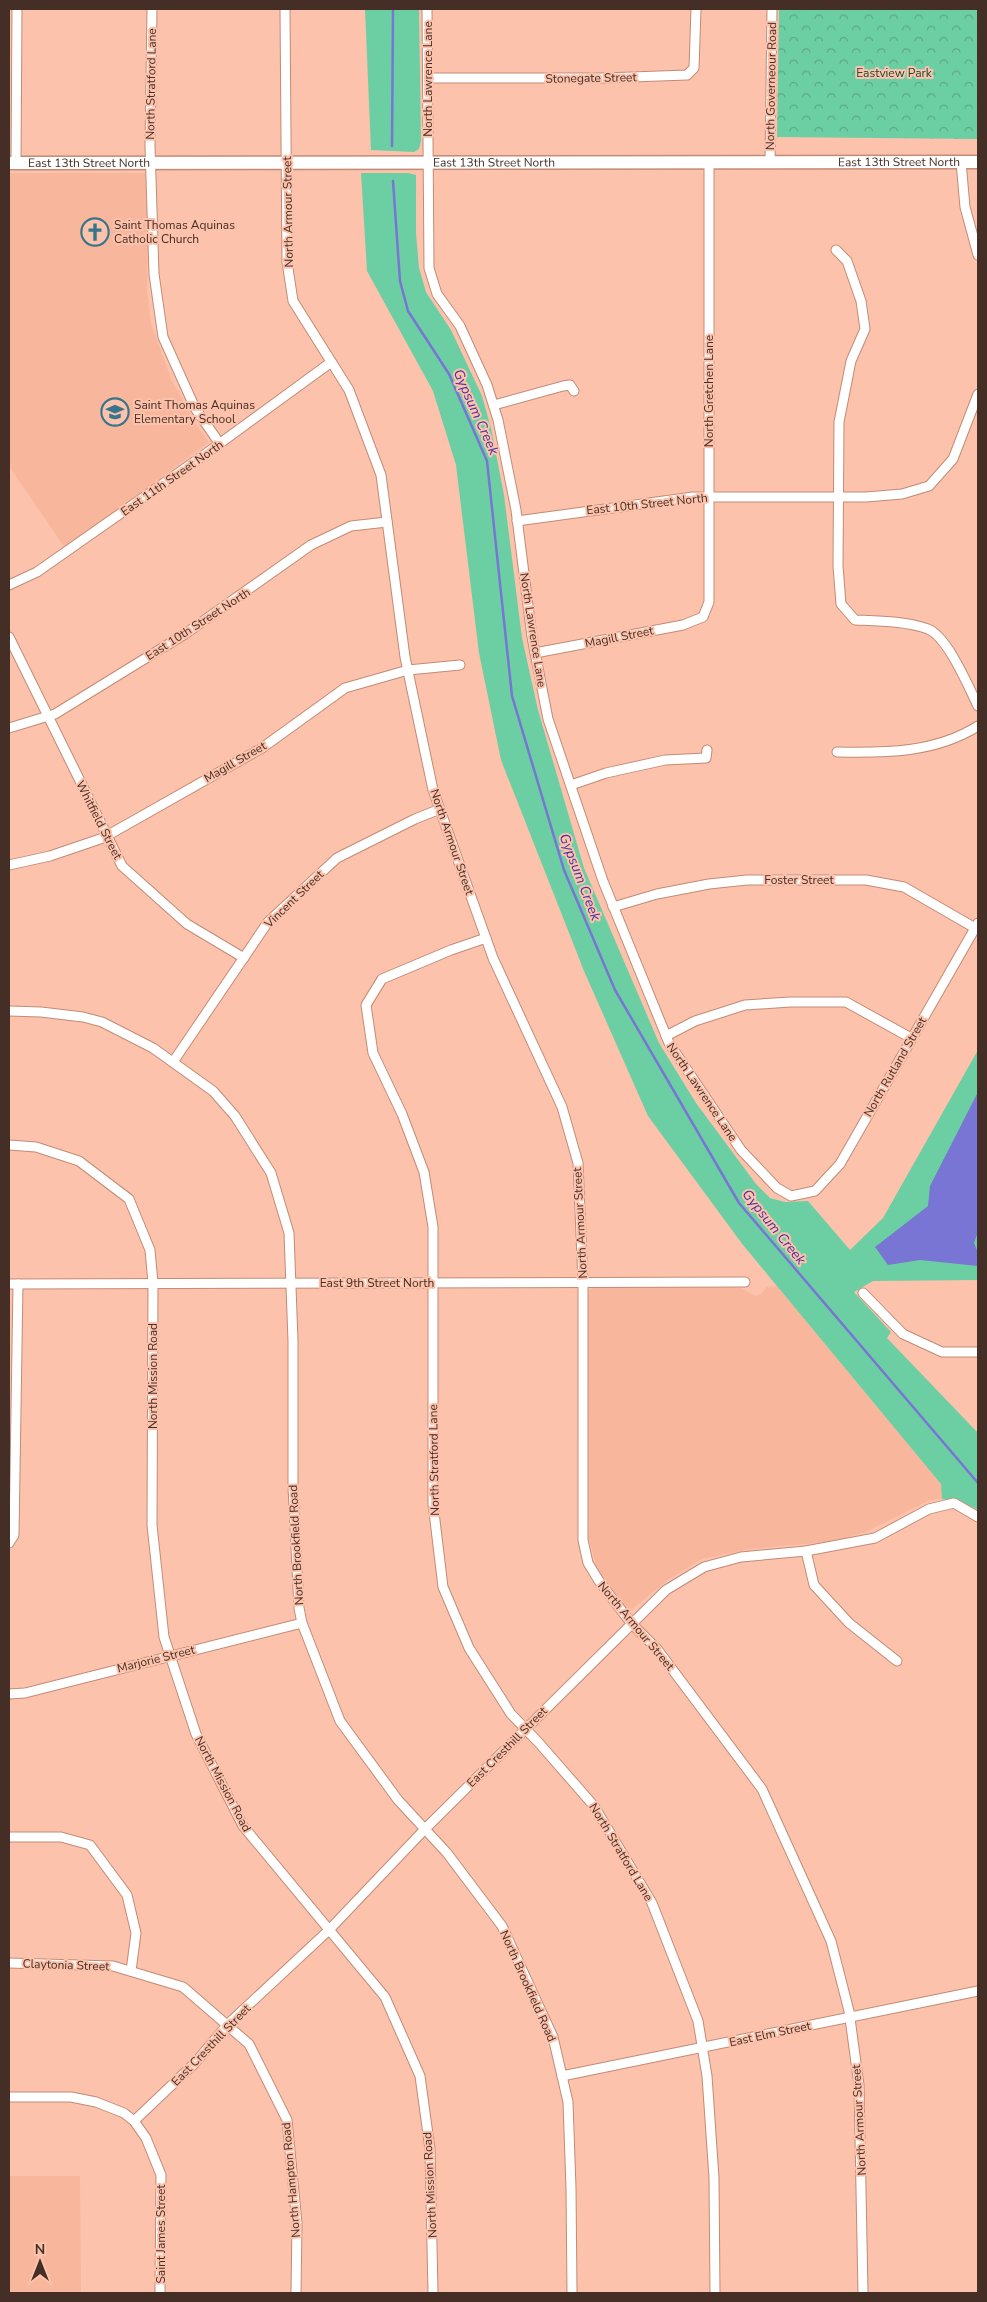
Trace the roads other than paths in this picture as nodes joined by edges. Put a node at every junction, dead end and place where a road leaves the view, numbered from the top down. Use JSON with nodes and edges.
{"nodes":[{"id":1,"x":17,"y":9,"type":"edge"},
{"id":2,"x":152,"y":9,"type":"edge"},
{"id":3,"x":285,"y":9,"type":"edge"},
{"id":4,"x":427,"y":9,"type":"edge"},
{"id":5,"x":772,"y":9,"type":"edge"},
{"id":6,"x":696,"y":10,"type":"edge"},
{"id":7,"x":428,"y":78,"type":"junction"},
{"id":8,"x":960,"y":162,"type":"junction"},
{"id":9,"x":978,"y":162,"type":"edge"},
{"id":10,"x":12,"y":163,"type":"edge"},
{"id":11,"x":152,"y":163,"type":"junction"},
{"id":12,"x":287,"y":163,"type":"junction"},
{"id":13,"x":428,"y":163,"type":"junction"},
{"id":14,"x":709,"y":163,"type":"junction"},
{"id":15,"x":770,"y":163,"type":"junction"},
{"id":16,"x":836,"y":250,"type":"dead end"},
{"id":17,"x":978,"y":255,"type":"edge"},
{"id":18,"x":330,"y":363,"type":"junction"},
{"id":19,"x":574,"y":391,"type":"dead end"},
{"id":20,"x":978,"y":394,"type":"edge"},
{"id":21,"x":494,"y":405,"type":"junction"},
{"id":22,"x":220,"y":444,"type":"junction"},
{"id":23,"x":709,"y":497,"type":"junction"},
{"id":24,"x":838,"y":497,"type":"junction"},
{"id":25,"x":517,"y":521,"type":"junction"},
{"id":26,"x":387,"y":522,"type":"junction"},
{"id":27,"x":9,"y":585,"type":"edge"},
{"id":28,"x":703,"y":617,"type":"joint"},
{"id":29,"x":9,"y":637,"type":"edge"},
{"id":30,"x":535,"y":653,"type":"junction"},
{"id":31,"x":460,"y":665,"type":"dead end"},
{"id":32,"x":408,"y":670,"type":"junction"},
{"id":33,"x":978,"y":706,"type":"edge"},
{"id":34,"x":48,"y":716,"type":"junction"},
{"id":35,"x":978,"y":726,"type":"edge"},
{"id":36,"x":9,"y":728,"type":"edge"},
{"id":37,"x":707,"y":750,"type":"dead end"},
{"id":38,"x":837,"y":752,"type":"dead end"},
{"id":39,"x":570,"y":785,"type":"junction"},
{"id":40,"x":440,"y":809,"type":"junction"},
{"id":41,"x":106,"y":836,"type":"junction"},
{"id":42,"x":9,"y":865,"type":"edge"},
{"id":43,"x":613,"y":907,"type":"junction"},
{"id":44,"x":977,"y":926,"type":"edge"},
{"id":45,"x":486,"y":938,"type":"junction"},
{"id":46,"x":244,"y":958,"type":"junction"},
{"id":47,"x":9,"y":1011,"type":"edge"},
{"id":48,"x":666,"y":1036,"type":"junction"},
{"id":49,"x":911,"y":1038,"type":"junction"},
{"id":50,"x":173,"y":1062,"type":"junction"},
{"id":51,"x":9,"y":1145,"type":"edge"},
{"id":52,"x":798,"y":1195,"type":"joint"},
{"id":53,"x":583,"y":1282,"type":"junction"},
{"id":54,"x":745,"y":1282,"type":"dead end"},
{"id":55,"x":153,"y":1283,"type":"junction"},
{"id":56,"x":292,"y":1283,"type":"junction"},
{"id":57,"x":434,"y":1283,"type":"junction"},
{"id":58,"x":13,"y":1284,"type":"edge"},
{"id":59,"x":863,"y":1293,"type":"dead end"},
{"id":60,"x":978,"y":1352,"type":"edge"},
{"id":61,"x":12,"y":1426,"type":"edge"},
{"id":62,"x":978,"y":1517,"type":"edge"},
{"id":63,"x":9,"y":1543,"type":"edge"},
{"id":64,"x":806,"y":1551,"type":"junction"},
{"id":65,"x":631,"y":1622,"type":"junction"},
{"id":66,"x":302,"y":1624,"type":"junction"},
{"id":67,"x":170,"y":1655,"type":"junction"},
{"id":68,"x":897,"y":1661,"type":"dead end"},
{"id":69,"x":9,"y":1694,"type":"edge"},
{"id":70,"x":526,"y":1729,"type":"junction"},
{"id":71,"x":425,"y":1829,"type":"junction"},
{"id":72,"x":9,"y":1837,"type":"edge"},
{"id":73,"x":329,"y":1930,"type":"junction"},
{"id":74,"x":9,"y":1963,"type":"edge"},
{"id":75,"x":131,"y":1972,"type":"junction"},
{"id":76,"x":978,"y":1990,"type":"edge"},
{"id":77,"x":849,"y":2018,"type":"junction"},
{"id":78,"x":228,"y":2024,"type":"junction"},
{"id":79,"x":702,"y":2048,"type":"junction"},
{"id":80,"x":562,"y":2076,"type":"junction"},
{"id":81,"x":9,"y":2098,"type":"edge"},
{"id":82,"x":134,"y":2121,"type":"junction"},
{"id":83,"x":160,"y":2293,"type":"edge"},
{"id":84,"x":296,"y":2293,"type":"edge"},
{"id":85,"x":433,"y":2293,"type":"edge"},
{"id":86,"x":572,"y":2293,"type":"edge"},
{"id":87,"x":715,"y":2293,"type":"edge"},
{"id":88,"x":864,"y":2293,"type":"edge"}],
"edges":[{"from":1,"to":10,"type":"street"},
{"from":2,"to":11,"type":"street","name":"North Stratford Lane"},
{"from":3,"to":12,"type":"street","name":"North Armour Street"},
{"from":4,"to":7,"type":"street","name":"North Lawrence Lane"},
{"from":5,"to":15,"type":"street","name":"North Governeour Road"},
{"from":6,"to":7,"type":"street","name":"Stonegate Street"},
{"from":7,"to":13,"type":"street","name":"North Lawrence Lane"},
{"from":8,"to":9,"type":"main road","name":"East 13th Street North"},
{"from":8,"to":15,"type":"main road","name":"East 13th Street North"},
{"from":8,"to":17,"type":"street"},
{"from":10,"to":11,"type":"main road","name":"East 13th Street North"},
{"from":11,"to":12,"type":"main road","name":"East 13th Street North"},
{"from":11,"to":22,"type":"street","name":"North Stratford Lane"},
{"from":12,"to":13,"type":"main road","name":"East 13th Street North"},
{"from":12,"to":18,"type":"street","name":"North Armour Street"},
{"from":13,"to":14,"type":"main road","name":"East 13th Street North"},
{"from":13,"to":21,"type":"street","name":"North Lawrence Lane"},
{"from":14,"to":15,"type":"main road","name":"East 13th Street North"},
{"from":14,"to":23,"type":"street","name":"North Gretchen Lane"},
{"from":16,"to":24,"type":"street"},
{"from":18,"to":22,"type":"street","name":"East 11th Street North"},
{"from":18,"to":26,"type":"street","name":"North Armour Street"},
{"from":19,"to":21,"type":"street"},
{"from":20,"to":24,"type":"street","name":"East 10th Street North"},
{"from":21,"to":25,"type":"street","name":"North Lawrence Lane"},
{"from":22,"to":27,"type":"street","name":"East 11th Street North"},
{"from":23,"to":24,"type":"street","name":"East 10th Street North"},
{"from":23,"to":25,"type":"street","name":"East 10th Street North"},
{"from":23,"to":28,"type":"street","name":"North Gretchen Lane"},
{"from":24,"to":33,"type":"street"},
{"from":25,"to":30,"type":"street","name":"North Lawrence Lane"},
{"from":26,"to":32,"type":"street","name":"North Armour Street"},
{"from":26,"to":34,"type":"street","name":"East 10th Street North"},
{"from":28,"to":30,"type":"street","name":"Magill Street"},
{"from":29,"to":34,"type":"street","name":"Whitfield Street"},
{"from":30,"to":39,"type":"street","name":"North Lawrence Lane"},
{"from":31,"to":32,"type":"street","name":"Magill Street"},
{"from":32,"to":40,"type":"street","name":"North Armour Street"},
{"from":32,"to":41,"type":"street","name":"Magill Street"},
{"from":34,"to":36,"type":"street","name":"East 10th Street North"},
{"from":34,"to":41,"type":"street","name":"Whitfield Street"},
{"from":35,"to":38,"type":"street"},
{"from":37,"to":39,"type":"street"},
{"from":39,"to":43,"type":"street","name":"North Lawrence Lane"},
{"from":40,"to":45,"type":"street","name":"North Armour Street"},
{"from":40,"to":46,"type":"street","name":"Vincent Street"},
{"from":41,"to":42,"type":"street","name":"Magill Street"},
{"from":41,"to":46,"type":"street","name":"Whitfield Street"},
{"from":43,"to":44,"type":"street","name":"Foster Street"},
{"from":43,"to":48,"type":"street","name":"North Lawrence Lane"},
{"from":44,"to":49,"type":"street","name":"North Rutland Street"},
{"from":45,"to":53,"type":"street","name":"North Armour Street"},
{"from":45,"to":57,"type":"street","name":"North Stratford Lane"},
{"from":46,"to":50,"type":"street","name":"Vincent Street"},
{"from":47,"to":50,"type":"street","name":"North Brookfield Road"},
{"from":48,"to":49,"type":"street"},
{"from":48,"to":52,"type":"street","name":"North Lawrence Lane"},
{"from":49,"to":52,"type":"street","name":"North Rutland Street"},
{"from":50,"to":56,"type":"street","name":"North Brookfield Road"},
{"from":51,"to":55,"type":"street","name":"North Mission Road"},
{"from":53,"to":54,"type":"street","name":"East 9th Street North"},
{"from":53,"to":57,"type":"street","name":"East 9th Street North"},
{"from":53,"to":65,"type":"street","name":"North Armour Street"},
{"from":55,"to":56,"type":"street","name":"East 9th Street North"},
{"from":55,"to":58,"type":"street","name":"East 9th Street North"},
{"from":55,"to":67,"type":"street","name":"North Mission Road"},
{"from":56,"to":57,"type":"street","name":"East 9th Street North"},
{"from":56,"to":66,"type":"street","name":"North Brookfield Road"},
{"from":57,"to":70,"type":"street","name":"North Stratford Lane"},
{"from":58,"to":61,"type":"street"},
{"from":59,"to":60,"type":"street"},
{"from":61,"to":63,"type":"street"},
{"from":62,"to":64,"type":"street","name":"East Cresthill Street"},
{"from":64,"to":65,"type":"street","name":"East Cresthill Street"},
{"from":64,"to":68,"type":"street"},
{"from":65,"to":70,"type":"street","name":"East Cresthill Street"},
{"from":65,"to":77,"type":"street","name":"North Armour Street"},
{"from":66,"to":67,"type":"street","name":"Marjorie Street"},
{"from":66,"to":71,"type":"street","name":"North Brookfield Road"},
{"from":67,"to":69,"type":"street","name":"Marjorie Street"},
{"from":67,"to":73,"type":"street","name":"North Mission Road"},
{"from":70,"to":71,"type":"street","name":"East Cresthill Street"},
{"from":70,"to":79,"type":"street","name":"North Stratford Lane"},
{"from":71,"to":73,"type":"street","name":"East Cresthill Street"},
{"from":71,"to":80,"type":"street","name":"North Brookfield Road"},
{"from":72,"to":75,"type":"street"},
{"from":73,"to":78,"type":"street","name":"East Cresthill Street"},
{"from":73,"to":85,"type":"street","name":"North Mission Road"},
{"from":74,"to":75,"type":"street","name":"Claytonia Street"},
{"from":75,"to":78,"type":"street","name":"Claytonia Street"},
{"from":76,"to":77,"type":"street","name":"East Elm Street"},
{"from":77,"to":79,"type":"street","name":"East Elm Street"},
{"from":77,"to":88,"type":"street","name":"North Armour Street"},
{"from":78,"to":82,"type":"street","name":"East Cresthill Street"},
{"from":78,"to":84,"type":"street","name":"North Hampton Road"},
{"from":79,"to":80,"type":"street","name":"East Elm Street"},
{"from":79,"to":87,"type":"street","name":"North Stratford Lane"},
{"from":80,"to":86,"type":"street","name":"North Brookfield Road"},
{"from":81,"to":82,"type":"street"},
{"from":82,"to":83,"type":"street","name":"Saint James Street"}]}
